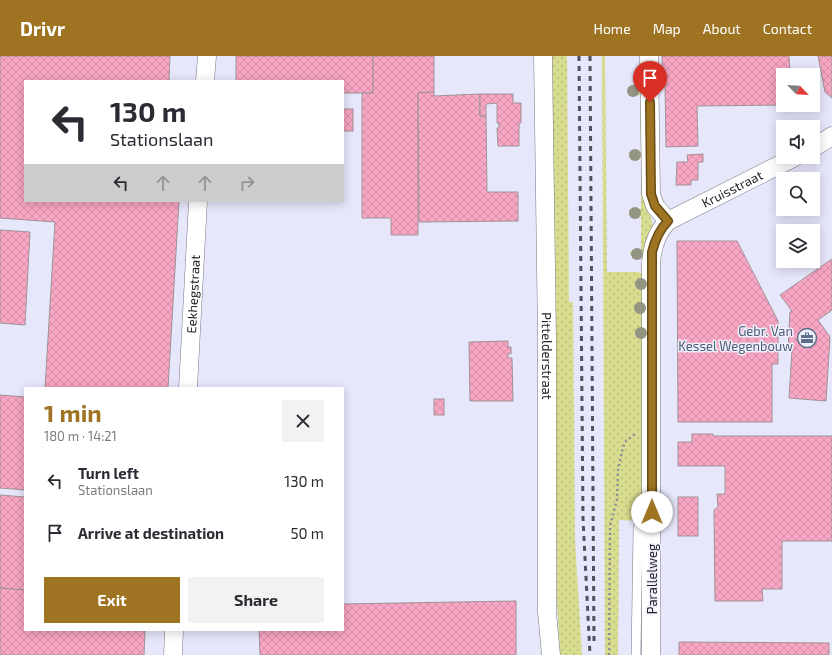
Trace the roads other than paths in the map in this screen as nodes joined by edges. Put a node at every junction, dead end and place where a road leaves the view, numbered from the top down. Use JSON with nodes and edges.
{"nodes":[{"id":1,"x":206,"y":56,"type":"edge"},
{"id":2,"x":543,"y":56,"type":"edge"},
{"id":3,"x":649,"y":56,"type":"edge"},
{"id":4,"x":205,"y":80,"type":"edge"},
{"id":5,"x":832,"y":136,"type":"edge"},
{"id":6,"x":820,"y":144,"type":"edge"},
{"id":7,"x":781,"y":164,"type":"edge"},
{"id":8,"x":198,"y":202,"type":"edge"},
{"id":9,"x":668,"y":221,"type":"junction"},
{"id":10,"x":188,"y":387,"type":"edge"},
{"id":11,"x":652,"y":527,"type":"junction"},
{"id":12,"x":174,"y":631,"type":"edge"},
{"id":13,"x":173,"y":655,"type":"edge"},
{"id":14,"x":551,"y":655,"type":"edge"},
{"id":15,"x":636,"y":655,"type":"edge"},
{"id":16,"x":651,"y":655,"type":"edge"}],
"edges":[{"from":1,"to":4,"type":"street"},
{"from":2,"to":14,"type":"street","name":"Pittelderstraat"},
{"from":3,"to":9,"type":"street"},
{"from":5,"to":6,"type":"street"},
{"from":7,"to":9,"type":"street","name":"Kruisstraat"},
{"from":8,"to":10,"type":"street","name":"Eekhegstraat"},
{"from":9,"to":11,"type":"street","name":"Parallelweg"},
{"from":11,"to":15,"type":"lane"},
{"from":11,"to":16,"type":"street","name":"Parallelweg"},
{"from":12,"to":13,"type":"street"}]}
